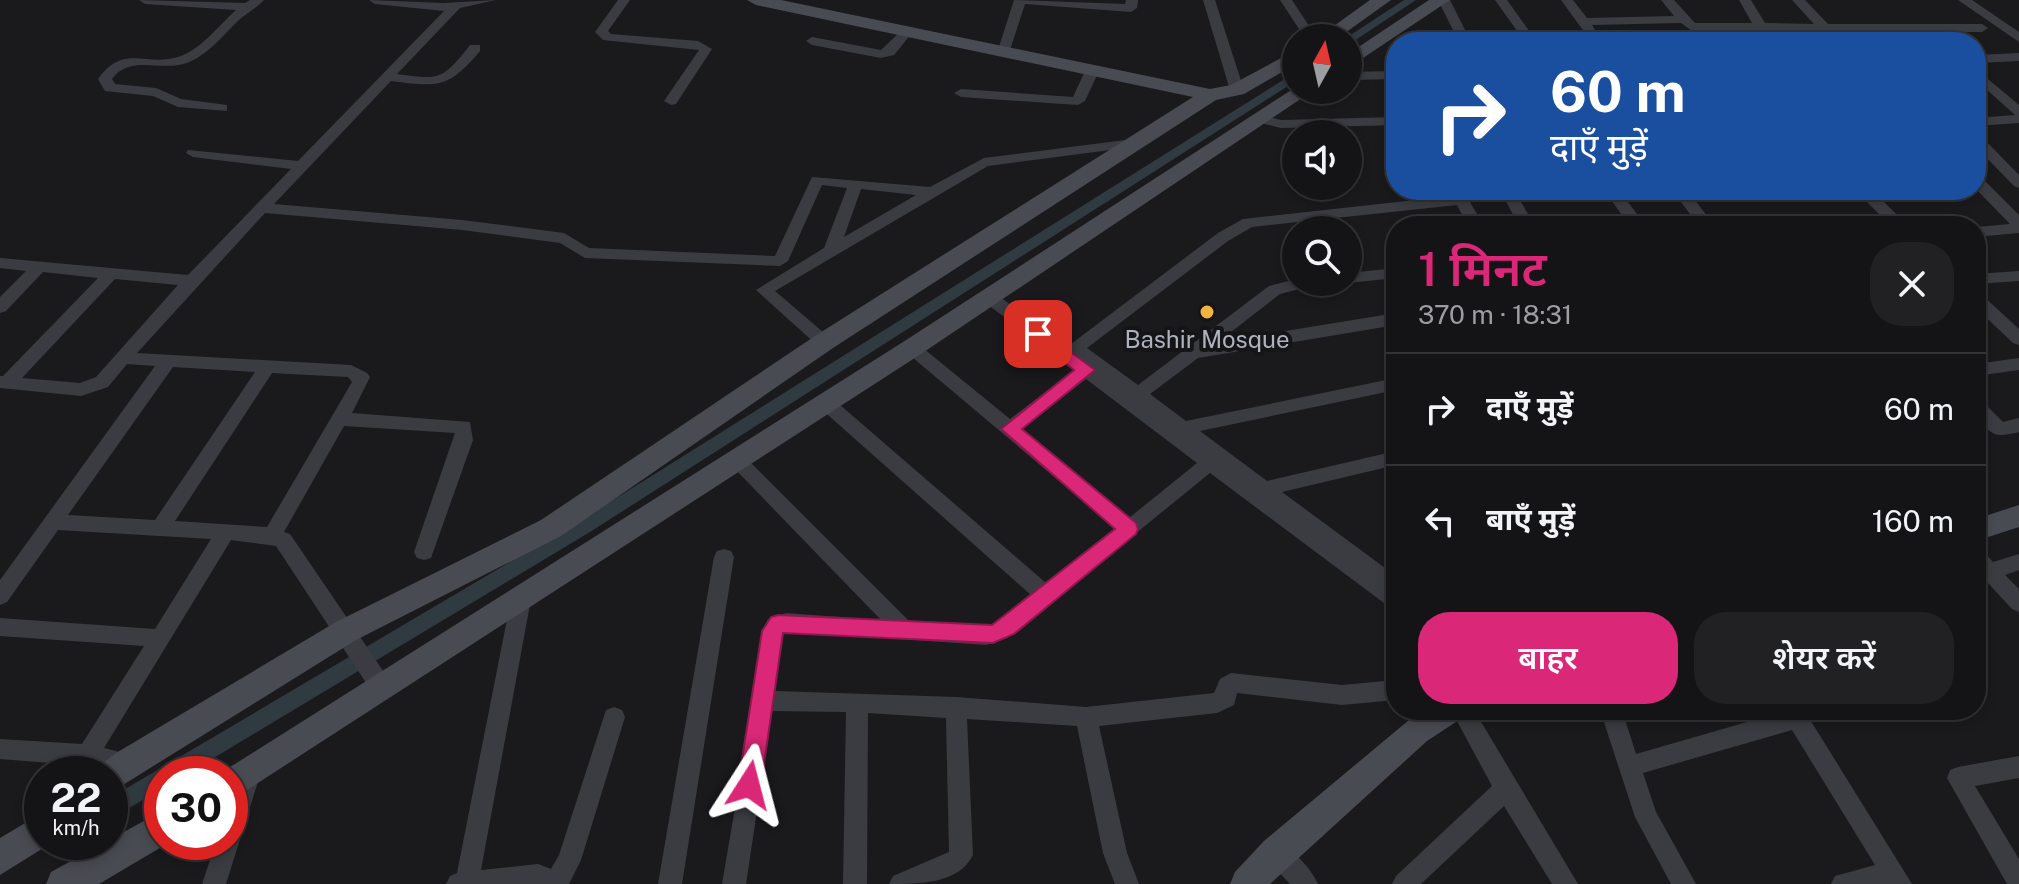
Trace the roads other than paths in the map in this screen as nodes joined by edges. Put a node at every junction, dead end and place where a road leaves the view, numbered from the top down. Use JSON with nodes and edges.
{"nodes":[{"id":1,"x":145,"y":0,"type":"edge"},
{"id":2,"x":375,"y":0,"type":"edge"},
{"id":3,"x":490,"y":0,"type":"edge"},
{"id":4,"x":624,"y":0,"type":"edge"},
{"id":5,"x":756,"y":0,"type":"edge"},
{"id":6,"x":1020,"y":0,"type":"edge"},
{"id":7,"x":1132,"y":0,"type":"edge"},
{"id":8,"x":1209,"y":0,"type":"edge"},
{"id":9,"x":1286,"y":0,"type":"edge"},
{"id":10,"x":1442,"y":0,"type":"edge"},
{"id":11,"x":1501,"y":0,"type":"edge"},
{"id":12,"x":1567,"y":0,"type":"edge"},
{"id":13,"x":1667,"y":0,"type":"edge"},
{"id":14,"x":1745,"y":0,"type":"edge"},
{"id":15,"x":1798,"y":0,"type":"edge"},
{"id":16,"x":1964,"y":0,"type":"edge"},
{"id":17,"x":1076,"y":2,"type":"edge"},
{"id":18,"x":1376,"y":2,"type":"edge"},
{"id":19,"x":252,"y":4,"type":"edge"},
{"id":20,"x":455,"y":6,"type":"junction"},
{"id":21,"x":1583,"y":22,"type":"junction"},
{"id":22,"x":1688,"y":23,"type":"junction"},
{"id":23,"x":1302,"y":24,"type":"edge"},
{"id":24,"x":1345,"y":24,"type":"edge"},
{"id":25,"x":2001,"y":25,"type":"junction"},
{"id":26,"x":2019,"y":25,"type":"edge"},
{"id":27,"x":1761,"y":28,"type":"junction"},
{"id":28,"x":1825,"y":28,"type":"junction"},
{"id":29,"x":1982,"y":28,"type":"dead end"},
{"id":30,"x":1393,"y":32,"type":"edge"},
{"id":31,"x":1460,"y":32,"type":"edge"},
{"id":32,"x":1524,"y":32,"type":"edge"},
{"id":33,"x":1590,"y":32,"type":"edge"},
{"id":34,"x":1697,"y":32,"type":"edge"},
{"id":35,"x":906,"y":33,"type":"junction"},
{"id":36,"x":1386,"y":37,"type":"edge"},
{"id":37,"x":2019,"y":38,"type":"edge"},
{"id":38,"x":812,"y":41,"type":"dead end"},
{"id":39,"x":475,"y":48,"type":"dead end"},
{"id":40,"x":1003,"y":53,"type":"junction"},
{"id":41,"x":1362,"y":53,"type":"edge"},
{"id":42,"x":2019,"y":57,"type":"edge"},
{"id":43,"x":1986,"y":59,"type":"edge"},
{"id":44,"x":1282,"y":65,"type":"edge"},
{"id":45,"x":1092,"y":71,"type":"junction"},
{"id":46,"x":389,"y":77,"type":"junction"},
{"id":47,"x":1362,"y":77,"type":"edge"},
{"id":48,"x":1386,"y":78,"type":"edge"},
{"id":49,"x":1986,"y":82,"type":"edge"},
{"id":50,"x":1245,"y":88,"type":"junction"},
{"id":51,"x":961,"y":93,"type":"dead end"},
{"id":52,"x":1210,"y":95,"type":"junction"},
{"id":53,"x":671,"y":101,"type":"dead end"},
{"id":54,"x":1282,"y":103,"type":"edge"},
{"id":55,"x":222,"y":108,"type":"dead end"},
{"id":56,"x":2019,"y":112,"type":"edge"},
{"id":57,"x":2019,"y":119,"type":"edge"},
{"id":58,"x":1386,"y":121,"type":"edge"},
{"id":59,"x":1986,"y":121,"type":"edge"},
{"id":60,"x":1141,"y":142,"type":"junction"},
{"id":61,"x":1986,"y":149,"type":"edge"},
{"id":62,"x":193,"y":153,"type":"dead end"},
{"id":63,"x":303,"y":166,"type":"junction"},
{"id":64,"x":2016,"y":178,"type":"edge"},
{"id":65,"x":1986,"y":179,"type":"edge"},
{"id":66,"x":856,"y":184,"type":"junction"},
{"id":67,"x":1986,"y":190,"type":"edge"},
{"id":68,"x":932,"y":192,"type":"junction"},
{"id":69,"x":1419,"y":200,"type":"edge"},
{"id":70,"x":1686,"y":200,"type":"edge"},
{"id":71,"x":1873,"y":200,"type":"edge"},
{"id":72,"x":262,"y":208,"type":"junction"},
{"id":73,"x":1699,"y":216,"type":"edge"},
{"id":74,"x":1890,"y":216,"type":"edge"},
{"id":75,"x":2019,"y":226,"type":"edge"},
{"id":76,"x":1986,"y":231,"type":"edge"},
{"id":77,"x":831,"y":251,"type":"junction"},
{"id":78,"x":0,"y":263,"type":"edge"},
{"id":79,"x":39,"y":267,"type":"junction"},
{"id":80,"x":111,"y":274,"type":"junction"},
{"id":81,"x":1386,"y":274,"type":"edge"},
{"id":82,"x":2019,"y":276,"type":"edge"},
{"id":83,"x":1362,"y":277,"type":"edge"},
{"id":84,"x":1986,"y":278,"type":"edge"},
{"id":85,"x":192,"y":281,"type":"junction"},
{"id":86,"x":1282,"y":288,"type":"edge"},
{"id":87,"x":994,"y":294,"type":"junction"},
{"id":88,"x":0,"y":307,"type":"edge"},
{"id":89,"x":1986,"y":315,"type":"edge"},
{"id":90,"x":1386,"y":321,"type":"edge"},
{"id":91,"x":2017,"y":335,"type":"edge"},
{"id":92,"x":824,"y":342,"type":"junction"},
{"id":93,"x":912,"y":348,"type":"junction"},
{"id":94,"x":1075,"y":348,"type":"junction"},
{"id":95,"x":1193,"y":352,"type":"junction"},
{"id":96,"x":123,"y":358,"type":"junction"},
{"id":97,"x":167,"y":362,"type":"junction"},
{"id":98,"x":2019,"y":364,"type":"edge"},
{"id":99,"x":268,"y":366,"type":"junction"},
{"id":100,"x":1986,"y":369,"type":"edge"},
{"id":101,"x":1086,"y":370,"type":"junction"},
{"id":102,"x":4,"y":382,"type":"edge"},
{"id":103,"x":1386,"y":386,"type":"edge"},
{"id":104,"x":1134,"y":397,"type":"junction"},
{"id":105,"x":826,"y":403,"type":"junction"},
{"id":106,"x":1986,"y":416,"type":"edge"},
{"id":107,"x":339,"y":419,"type":"junction"},
{"id":108,"x":2019,"y":425,"type":"edge"},
{"id":109,"x":1010,"y":429,"type":"junction"},
{"id":110,"x":1178,"y":432,"type":"junction"},
{"id":111,"x":1214,"y":459,"type":"junction"},
{"id":112,"x":737,"y":460,"type":"junction"},
{"id":113,"x":1386,"y":460,"type":"edge"},
{"id":114,"x":1257,"y":491,"type":"junction"},
{"id":115,"x":2019,"y":516,"type":"edge"},
{"id":116,"x":55,"y":522,"type":"junction"},
{"id":117,"x":1986,"y":527,"type":"edge"},
{"id":118,"x":160,"y":528,"type":"junction"},
{"id":119,"x":1129,"y":529,"type":"junction"},
{"id":120,"x":225,"y":533,"type":"junction"},
{"id":121,"x":272,"y":535,"type":"junction"},
{"id":122,"x":424,"y":552,"type":"dead end"},
{"id":123,"x":724,"y":557,"type":"dead end"},
{"id":124,"x":2019,"y":562,"type":"edge"},
{"id":125,"x":1986,"y":564,"type":"edge"},
{"id":126,"x":1986,"y":567,"type":"edge"},
{"id":127,"x":1386,"y":570,"type":"edge"},
{"id":128,"x":1386,"y":595,"type":"edge"},
{"id":129,"x":0,"y":596,"type":"edge"},
{"id":130,"x":1046,"y":596,"type":"junction"},
{"id":131,"x":521,"y":599,"type":"junction"},
{"id":132,"x":2019,"y":603,"type":"edge"},
{"id":133,"x":0,"y":627,"type":"edge"},
{"id":134,"x":906,"y":631,"type":"junction"},
{"id":135,"x":157,"y":638,"type":"junction"},
{"id":136,"x":352,"y":640,"type":"junction"},
{"id":137,"x":378,"y":681,"type":"junction"},
{"id":138,"x":1386,"y":691,"type":"edge"},
{"id":139,"x":763,"y":701,"type":"junction"},
{"id":140,"x":857,"y":702,"type":"junction"},
{"id":141,"x":956,"y":707,"type":"junction"},
{"id":142,"x":614,"y":717,"type":"dead end"},
{"id":143,"x":1086,"y":717,"type":"junction"},
{"id":144,"x":1433,"y":720,"type":"edge"},
{"id":145,"x":1468,"y":720,"type":"edge"},
{"id":146,"x":1615,"y":720,"type":"edge"},
{"id":147,"x":1776,"y":720,"type":"edge"},
{"id":148,"x":1799,"y":720,"type":"edge"},
{"id":149,"x":0,"y":749,"type":"edge"},
{"id":150,"x":88,"y":755,"type":"joint"},
{"id":151,"x":128,"y":764,"type":"edge"},
{"id":152,"x":1631,"y":766,"type":"junction"},
{"id":153,"x":2019,"y":767,"type":"edge"},
{"id":154,"x":248,"y":772,"type":"edge"},
{"id":155,"x":1506,"y":789,"type":"junction"},
{"id":156,"x":144,"y":839,"type":"edge"},
{"id":157,"x":24,"y":842,"type":"edge"},
{"id":158,"x":1276,"y":853,"type":"junction"},
{"id":159,"x":0,"y":858,"type":"edge"},
{"id":160,"x":222,"y":860,"type":"edge"},
{"id":161,"x":1896,"y":878,"type":"edge"},
{"id":162,"x":928,"y":879,"type":"edge"},
{"id":163,"x":2019,"y":881,"type":"edge"},
{"id":164,"x":461,"y":883,"type":"edge"},
{"id":165,"x":63,"y":884,"type":"edge"},
{"id":166,"x":214,"y":884,"type":"edge"},
{"id":167,"x":554,"y":884,"type":"edge"},
{"id":168,"x":670,"y":884,"type":"edge"},
{"id":169,"x":734,"y":884,"type":"edge"},
{"id":170,"x":855,"y":884,"type":"edge"},
{"id":171,"x":901,"y":884,"type":"edge"},
{"id":172,"x":1127,"y":884,"type":"edge"},
{"id":173,"x":1247,"y":884,"type":"edge"},
{"id":174,"x":1306,"y":884,"type":"edge"},
{"id":175,"x":1404,"y":884,"type":"edge"},
{"id":176,"x":1566,"y":884,"type":"edge"},
{"id":177,"x":1684,"y":884,"type":"edge"},
{"id":178,"x":1843,"y":884,"type":"edge"}],
"edges":[{"from":1,"to":19,"type":"street"},
{"from":2,"to":20,"type":"street"},
{"from":3,"to":20,"type":"street"},
{"from":4,"to":53,"type":"street"},
{"from":5,"to":35,"type":"street"},
{"from":6,"to":17,"type":"street"},
{"from":6,"to":40,"type":"street"},
{"from":7,"to":17,"type":"street"},
{"from":8,"to":50,"type":"street"},
{"from":9,"to":23,"type":"street"},
{"from":10,"to":30,"type":"street"},
{"from":10,"to":31,"type":"street"},
{"from":11,"to":32,"type":"street"},
{"from":12,"to":21,"type":"street"},
{"from":13,"to":22,"type":"street"},
{"from":14,"to":27,"type":"street"},
{"from":15,"to":28,"type":"street"},
{"from":16,"to":25,"type":"street"},
{"from":18,"to":24,"type":"street"},
{"from":19,"to":55,"type":"street"},
{"from":20,"to":46,"type":"street"},
{"from":21,"to":22,"type":"street"},
{"from":21,"to":33,"type":"street"},
{"from":22,"to":27,"type":"street"},
{"from":22,"to":34,"type":"street"},
{"from":25,"to":26,"type":"street"},
{"from":25,"to":37,"type":"street"},
{"from":27,"to":28,"type":"street"},
{"from":28,"to":29,"type":"street"},
{"from":35,"to":38,"type":"street"},
{"from":35,"to":40,"type":"street"},
{"from":36,"to":41,"type":"street"},
{"from":39,"to":46,"type":"street"},
{"from":40,"to":45,"type":"street"},
{"from":42,"to":43,"type":"street"},
{"from":44,"to":50,"type":"street"},
{"from":45,"to":51,"type":"street"},
{"from":45,"to":52,"type":"street"},
{"from":46,"to":63,"type":"street"},
{"from":47,"to":48,"type":"street"},
{"from":49,"to":56,"type":"street"},
{"from":50,"to":52,"type":"street"},
{"from":50,"to":54,"type":"street"},
{"from":52,"to":60,"type":"street"},
{"from":54,"to":58,"type":"street"},
{"from":54,"to":87,"type":"street"},
{"from":57,"to":59,"type":"street"},
{"from":60,"to":68,"type":"street"},
{"from":60,"to":92,"type":"street"},
{"from":61,"to":64,"type":"street"},
{"from":62,"to":63,"type":"street"},
{"from":63,"to":72,"type":"street"},
{"from":64,"to":65,"type":"street"},
{"from":66,"to":68,"type":"street"},
{"from":66,"to":72,"type":"street"},
{"from":66,"to":77,"type":"street"},
{"from":67,"to":75,"type":"street"},
{"from":68,"to":77,"type":"street"},
{"from":69,"to":94,"type":"street"},
{"from":70,"to":73,"type":"street"},
{"from":71,"to":74,"type":"street"},
{"from":72,"to":85,"type":"street"},
{"from":75,"to":76,"type":"street"},
{"from":77,"to":92,"type":"street"},
{"from":78,"to":79,"type":"street"},
{"from":79,"to":80,"type":"street"},
{"from":79,"to":88,"type":"street"},
{"from":80,"to":85,"type":"street"},
{"from":80,"to":102,"type":"street"},
{"from":81,"to":83,"type":"street"},
{"from":82,"to":84,"type":"street"},
{"from":85,"to":96,"type":"street"},
{"from":86,"to":95,"type":"street"},
{"from":87,"to":93,"type":"street"},
{"from":87,"to":94,"type":"street"},
{"from":87,"to":101,"type":"street"},
{"from":89,"to":91,"type":"street"},
{"from":90,"to":95,"type":"street"},
{"from":92,"to":136,"type":"street"},
{"from":93,"to":105,"type":"street"},
{"from":93,"to":109,"type":"street"},
{"from":94,"to":104,"type":"street"},
{"from":95,"to":104,"type":"street"},
{"from":96,"to":97,"type":"street"},
{"from":96,"to":102,"type":"street"},
{"from":97,"to":99,"type":"street"},
{"from":97,"to":116,"type":"street"},
{"from":98,"to":100,"type":"street"},
{"from":99,"to":107,"type":"street"},
{"from":99,"to":118,"type":"street"},
{"from":101,"to":104,"type":"street"},
{"from":101,"to":109,"type":"street"},
{"from":103,"to":110,"type":"street"},
{"from":104,"to":110,"type":"street"},
{"from":105,"to":112,"type":"street"},
{"from":105,"to":130,"type":"street"},
{"from":106,"to":108,"type":"street"},
{"from":107,"to":121,"type":"street"},
{"from":107,"to":122,"type":"street"},
{"from":109,"to":119,"type":"street"},
{"from":110,"to":111,"type":"street"},
{"from":111,"to":114,"type":"street"},
{"from":111,"to":119,"type":"street"},
{"from":112,"to":131,"type":"street"},
{"from":112,"to":134,"type":"street"},
{"from":113,"to":114,"type":"street"},
{"from":114,"to":127,"type":"street"},
{"from":114,"to":128,"type":"street"},
{"from":115,"to":117,"type":"street"},
{"from":116,"to":118,"type":"street"},
{"from":116,"to":129,"type":"street"},
{"from":118,"to":120,"type":"street"},
{"from":119,"to":130,"type":"street"},
{"from":120,"to":121,"type":"street"},
{"from":120,"to":135,"type":"street"},
{"from":121,"to":136,"type":"street"},
{"from":123,"to":168,"type":"street"},
{"from":124,"to":125,"type":"street"},
{"from":126,"to":132,"type":"street"},
{"from":130,"to":134,"type":"street"},
{"from":131,"to":137,"type":"street"},
{"from":131,"to":164,"type":"street"},
{"from":133,"to":135,"type":"street"},
{"from":134,"to":139,"type":"street"},
{"from":135,"to":150,"type":"street"},
{"from":136,"to":137,"type":"street"},
{"from":136,"to":151,"type":"street"},
{"from":137,"to":154,"type":"street"},
{"from":138,"to":143,"type":"street"},
{"from":139,"to":140,"type":"street"},
{"from":139,"to":169,"type":"street"},
{"from":140,"to":141,"type":"street"},
{"from":140,"to":170,"type":"street"},
{"from":141,"to":143,"type":"street"},
{"from":141,"to":162,"type":"street"},
{"from":142,"to":167,"type":"street"},
{"from":143,"to":172,"type":"street"},
{"from":144,"to":158,"type":"street"},
{"from":145,"to":155,"type":"street"},
{"from":146,"to":152,"type":"street"},
{"from":147,"to":152,"type":"street"},
{"from":148,"to":161,"type":"street"},
{"from":149,"to":150,"type":"street"},
{"from":152,"to":177,"type":"street"},
{"from":153,"to":163,"type":"street"},
{"from":155,"to":175,"type":"street"},
{"from":155,"to":176,"type":"street"},
{"from":156,"to":165,"type":"street"},
{"from":157,"to":159,"type":"street"},
{"from":158,"to":173,"type":"street"},
{"from":158,"to":174,"type":"street"},
{"from":160,"to":166,"type":"street"},
{"from":161,"to":178,"type":"street"},
{"from":162,"to":171,"type":"street"},
{"from":164,"to":167,"type":"street"}]}
